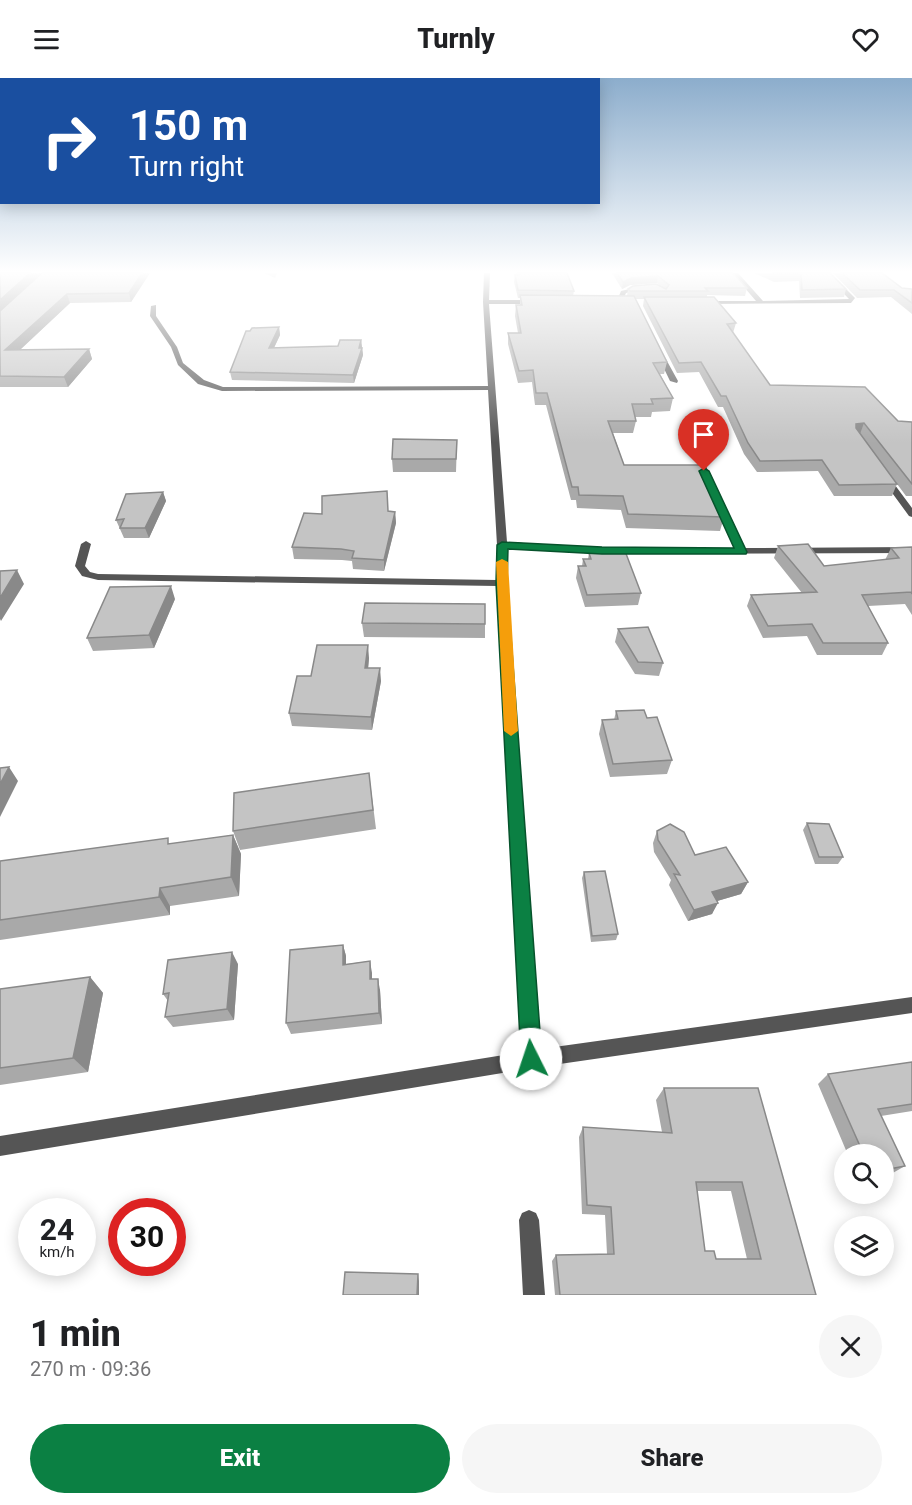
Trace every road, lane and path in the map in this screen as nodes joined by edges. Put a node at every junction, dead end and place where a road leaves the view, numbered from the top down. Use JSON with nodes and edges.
{"nodes":[{"id":1,"x":162,"y":330,"type":"edge"},
{"id":2,"x":488,"y":330,"type":"edge"},
{"id":3,"x":654,"y":342,"type":"edge"},
{"id":4,"x":674,"y":381,"type":"dead end"},
{"id":5,"x":492,"y":388,"type":"junction"},
{"id":6,"x":689,"y":430,"type":"dead end"},
{"id":7,"x":878,"y":467,"type":"edge"},
{"id":8,"x":912,"y":514,"type":"edge"},
{"id":9,"x":87,"y":544,"type":"dead end"},
{"id":10,"x":502,"y":545,"type":"junction"},
{"id":11,"x":912,"y":550,"type":"edge"},
{"id":12,"x":742,"y":552,"type":"junction"},
{"id":13,"x":501,"y":583,"type":"junction"},
{"id":14,"x":912,"y":1005,"type":"edge"},
{"id":15,"x":531,"y":1059,"type":"junction"},
{"id":16,"x":0,"y":1146,"type":"edge"},
{"id":17,"x":529,"y":1220,"type":"dead end"},
{"id":18,"x":534,"y":1295,"type":"edge"}],
"edges":[{"from":1,"to":5,"type":"street"},
{"from":2,"to":5,"type":"street"},
{"from":3,"to":4,"type":"street"},
{"from":5,"to":10,"type":"street"},
{"from":6,"to":12,"type":"street"},
{"from":7,"to":8,"type":"street"},
{"from":9,"to":13,"type":"street"},
{"from":10,"to":12,"type":"street"},
{"from":10,"to":13,"type":"street"},
{"from":11,"to":12,"type":"street"},
{"from":13,"to":15,"type":"street"},
{"from":14,"to":15,"type":"street"},
{"from":15,"to":16,"type":"street"},
{"from":17,"to":18,"type":"street"}]}
